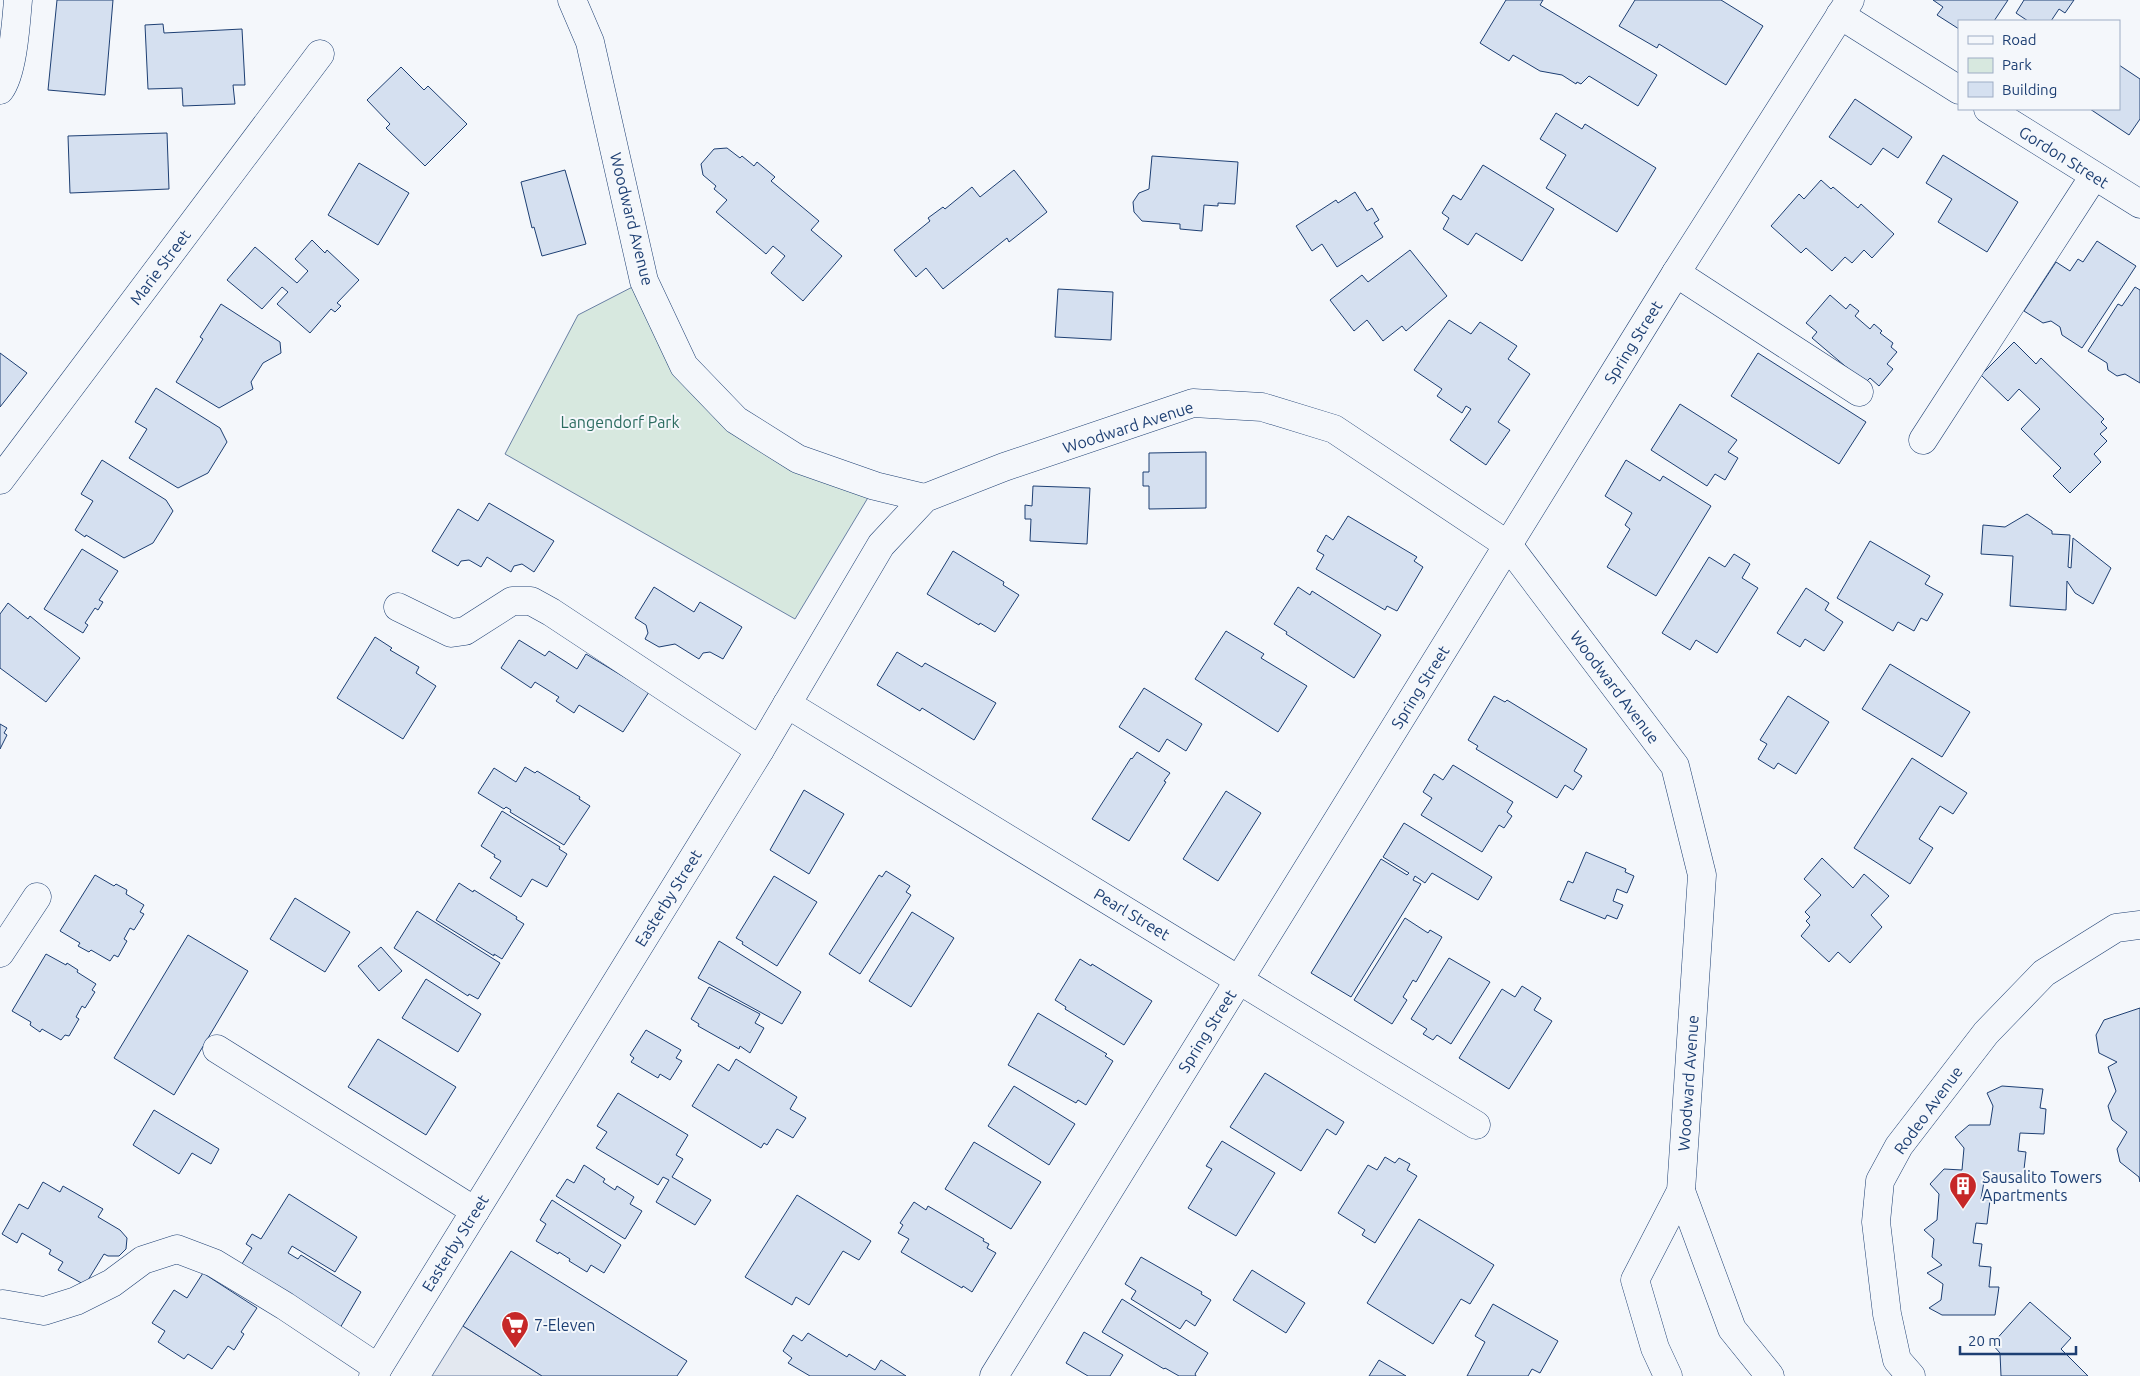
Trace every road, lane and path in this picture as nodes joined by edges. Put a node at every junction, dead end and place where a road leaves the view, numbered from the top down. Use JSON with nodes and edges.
{"nodes":[{"id":1,"x":18,"y":0,"type":"edge"},
{"id":2,"x":572,"y":0,"type":"edge"},
{"id":3,"x":1845,"y":8,"type":"edge"},
{"id":4,"x":320,"y":54,"type":"dead end"},
{"id":5,"x":1958,"y":89,"type":"edge"},
{"id":6,"x":0,"y":90,"type":"edge"},
{"id":7,"x":1990,"y":110,"type":"edge"},
{"id":8,"x":2094,"y":176,"type":"junction"},
{"id":9,"x":2140,"y":204,"type":"edge"},
{"id":10,"x":1676,"y":273,"type":"junction"},
{"id":11,"x":1859,"y":392,"type":"dead end"},
{"id":12,"x":1923,"y":440,"type":"dead end"},
{"id":13,"x":1004,"y":467,"type":"joint"},
{"id":14,"x":0,"y":480,"type":"edge"},
{"id":15,"x":925,"y":498,"type":"junction"},
{"id":16,"x":1508,"y":545,"type":"junction"},
{"id":17,"x":398,"y":607,"type":"dead end"},
{"id":18,"x":787,"y":704,"type":"junction"},
{"id":19,"x":760,"y":750,"type":"junction"},
{"id":20,"x":37,"y":897,"type":"dead end"},
{"id":21,"x":2140,"y":925,"type":"edge"},
{"id":22,"x":0,"y":953,"type":"edge"},
{"id":23,"x":1239,"y":979,"type":"junction"},
{"id":24,"x":217,"y":1048,"type":"dead end"},
{"id":25,"x":1476,"y":1125,"type":"dead end"},
{"id":26,"x":1681,"y":1191,"type":"junction"},
{"id":27,"x":475,"y":1211,"type":"junction"},
{"id":28,"x":3,"y":1304,"type":"dead end"},
{"id":29,"x":376,"y":1372,"type":"edge"},
{"id":30,"x":994,"y":1376,"type":"edge"},
{"id":31,"x":1668,"y":1376,"type":"edge"},
{"id":32,"x":1770,"y":1376,"type":"edge"},
{"id":33,"x":1911,"y":1376,"type":"edge"}],
"edges":[{"from":1,"to":6,"type":"street"},
{"from":2,"to":15,"type":"street","name":"Woodward Avenue"},
{"from":3,"to":5,"type":"street"},
{"from":3,"to":10,"type":"street","name":"Spring Street"},
{"from":4,"to":14,"type":"street","name":"Marie Street"},
{"from":7,"to":8,"type":"street","name":"Gordon Street"},
{"from":8,"to":9,"type":"street","name":"Gordon Street"},
{"from":8,"to":12,"type":"street"},
{"from":10,"to":11,"type":"street"},
{"from":10,"to":16,"type":"street","name":"Spring Street"},
{"from":13,"to":15,"type":"street","name":"Easterby Street"},
{"from":13,"to":16,"type":"street","name":"Woodward Avenue"},
{"from":15,"to":18,"type":"street","name":"Easterby Street"},
{"from":16,"to":23,"type":"street","name":"Spring Street"},
{"from":16,"to":26,"type":"street","name":"Woodward Avenue"},
{"from":17,"to":19,"type":"street"},
{"from":18,"to":19,"type":"street","name":"Easterby Street"},
{"from":18,"to":23,"type":"street","name":"Pearl Street"},
{"from":19,"to":27,"type":"street","name":"Easterby Street"},
{"from":20,"to":22,"type":"street"},
{"from":21,"to":33,"type":"street","name":"Rodeo Avenue"},
{"from":23,"to":25,"type":"street","name":"Pearl Street"},
{"from":23,"to":30,"type":"street","name":"Spring Street"},
{"from":24,"to":27,"type":"street"},
{"from":26,"to":31,"type":"street","name":"Woodward Avenue"},
{"from":26,"to":32,"type":"street"},
{"from":27,"to":29,"type":"street","name":"Easterby Street"},
{"from":28,"to":29,"type":"street"}]}
